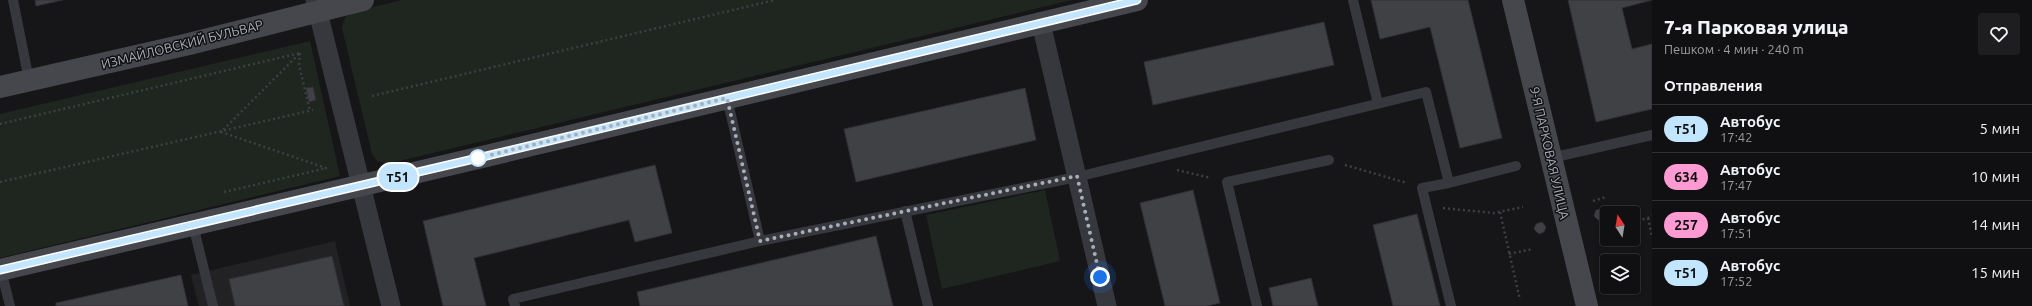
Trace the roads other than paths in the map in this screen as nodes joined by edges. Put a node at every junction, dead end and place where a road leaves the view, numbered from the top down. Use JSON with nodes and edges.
{"nodes":[{"id":1,"x":13,"y":0,"type":"edge"},
{"id":2,"x":363,"y":0,"type":"edge"},
{"id":3,"x":1137,"y":0,"type":"edge"},
{"id":4,"x":1353,"y":0,"type":"edge"},
{"id":5,"x":1513,"y":0,"type":"edge"},
{"id":6,"x":317,"y":6,"type":"edge"},
{"id":7,"x":1041,"y":23,"type":"junction"},
{"id":8,"x":29,"y":80,"type":"junction"},
{"id":9,"x":0,"y":87,"type":"edge"},
{"id":10,"x":727,"y":98,"type":"junction"},
{"id":11,"x":1378,"y":104,"type":"junction"},
{"id":12,"x":1652,"y":135,"type":"edge"},
{"id":13,"x":1551,"y":158,"type":"junction"},
{"id":14,"x":1329,"y":160,"type":"road end"},
{"id":15,"x":1516,"y":166,"type":"dead end"},
{"id":16,"x":1077,"y":176,"type":"junction"},
{"id":17,"x":1449,"y":182,"type":"junction"},
{"id":18,"x":362,"y":186,"type":"junction"},
{"id":19,"x":905,"y":211,"type":"junction"},
{"id":20,"x":193,"y":225,"type":"junction"},
{"id":21,"x":760,"y":241,"type":"junction"},
{"id":22,"x":0,"y":270,"type":"edge"},
{"id":23,"x":10,"y":306,"type":"edge"},
{"id":24,"x":213,"y":306,"type":"edge"},
{"id":25,"x":391,"y":306,"type":"edge"},
{"id":26,"x":515,"y":306,"type":"edge"},
{"id":27,"x":928,"y":306,"type":"edge"},
{"id":28,"x":1107,"y":306,"type":"edge"},
{"id":29,"x":1257,"y":306,"type":"edge"},
{"id":30,"x":1451,"y":306,"type":"edge"},
{"id":31,"x":1587,"y":306,"type":"edge"}],
"edges":[{"from":1,"to":8,"type":"lane"},
{"from":2,"to":6,"type":"street","name":"ИЗМАЙЛОВСКИЙ БУЛЬВАР"},
{"from":3,"to":7,"type":"street"},
{"from":4,"to":11,"type":"lane"},
{"from":5,"to":13,"type":"street","name":"9-Я ПАРКОВАЯ УЛИЦА"},
{"from":6,"to":8,"type":"street","name":"ИЗМАЙЛОВСКИЙ БУЛЬВАР"},
{"from":6,"to":18,"type":"street"},
{"from":7,"to":10,"type":"street"},
{"from":7,"to":16,"type":"street"},
{"from":8,"to":9,"type":"street","name":"ИЗМАЙЛОВСКИЙ БУЛЬВАР"},
{"from":10,"to":18,"type":"street"},
{"from":10,"to":21,"type":"lane"},
{"from":11,"to":16,"type":"lane"},
{"from":11,"to":17,"type":"lane"},
{"from":12,"to":13,"type":"lane"},
{"from":13,"to":31,"type":"street","name":"9-Я ПАРКОВАЯ УЛИЦА"},
{"from":14,"to":29,"type":"lane"},
{"from":15,"to":17,"type":"lane"},
{"from":16,"to":19,"type":"lane"},
{"from":16,"to":28,"type":"street"},
{"from":17,"to":30,"type":"lane"},
{"from":18,"to":20,"type":"street"},
{"from":18,"to":25,"type":"street"},
{"from":19,"to":21,"type":"lane"},
{"from":19,"to":27,"type":"lane"},
{"from":20,"to":22,"type":"street"},
{"from":20,"to":24,"type":"lane"},
{"from":21,"to":26,"type":"lane"},
{"from":22,"to":23,"type":"lane"}]}
